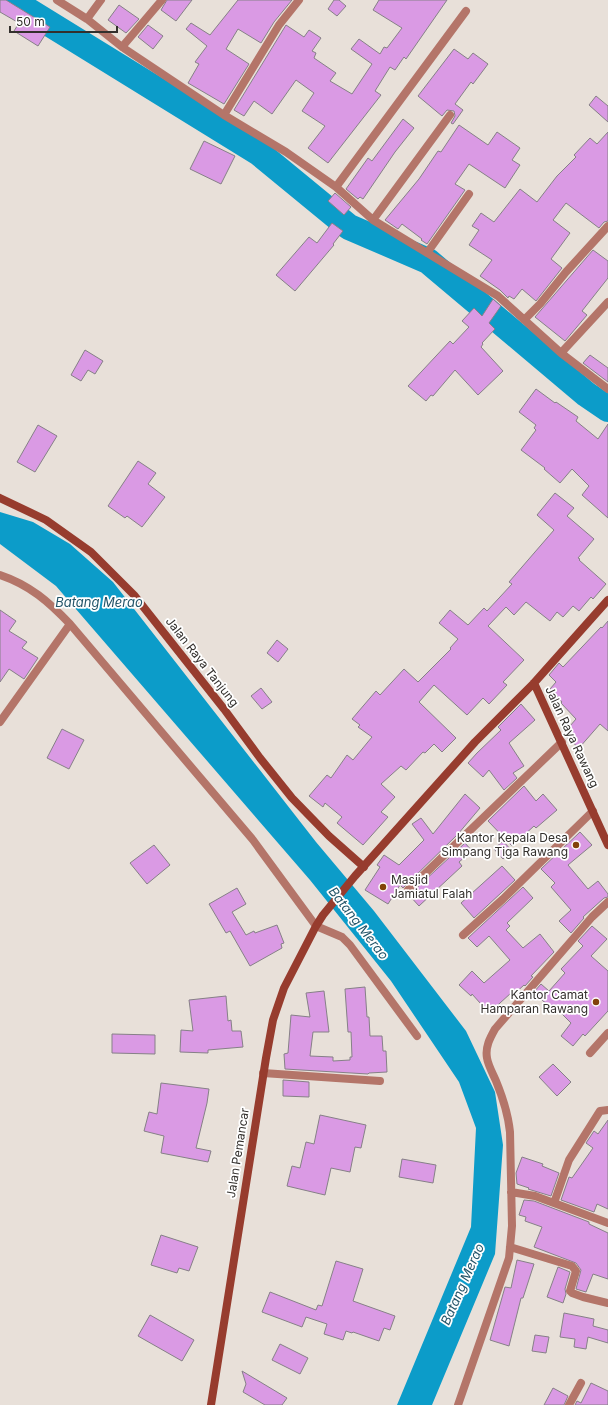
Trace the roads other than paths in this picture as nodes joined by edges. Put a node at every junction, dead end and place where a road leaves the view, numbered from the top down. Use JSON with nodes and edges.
{"nodes":[{"id":1,"x":57,"y":0,"type":"edge"},
{"id":2,"x":101,"y":0,"type":"edge"},
{"id":3,"x":162,"y":0,"type":"edge"},
{"id":4,"x":299,"y":0,"type":"edge"},
{"id":5,"x":466,"y":10,"type":"dead end"},
{"id":6,"x":87,"y":19,"type":"junction"},
{"id":7,"x":122,"y":47,"type":"junction"},
{"id":8,"x":224,"y":115,"type":"junction"},
{"id":9,"x":450,"y":115,"type":"dead end"},
{"id":10,"x":336,"y":187,"type":"junction"},
{"id":11,"x":469,"y":194,"type":"dead end"},
{"id":12,"x":373,"y":220,"type":"junction"},
{"id":13,"x":608,"y":226,"type":"edge"},
{"id":14,"x":427,"y":253,"type":"junction"},
{"id":15,"x":608,"y":302,"type":"edge"},
{"id":16,"x":524,"y":320,"type":"junction"},
{"id":17,"x":561,"y":353,"type":"junction"},
{"id":18,"x":608,"y":389,"type":"edge"},
{"id":19,"x":0,"y":498,"type":"edge"},
{"id":20,"x":0,"y":575,"type":"edge"},
{"id":21,"x":608,"y":600,"type":"edge"},
{"id":22,"x":70,"y":624,"type":"junction"},
{"id":23,"x":534,"y":683,"type":"junction"},
{"id":24,"x":0,"y":722,"type":"edge"},
{"id":25,"x":562,"y":742,"type":"junction"},
{"id":26,"x":593,"y":811,"type":"junction"},
{"id":27,"x":608,"y":845,"type":"edge"},
{"id":28,"x":364,"y":867,"type":"junction"},
{"id":29,"x":408,"y":890,"type":"dead end"},
{"id":30,"x":608,"y":902,"type":"edge"},
{"id":31,"x":316,"y":926,"type":"junction"},
{"id":32,"x":463,"y":935,"type":"dead end"},
{"id":33,"x":608,"y":1033,"type":"edge"},
{"id":34,"x":417,"y":1036,"type":"dead end"},
{"id":35,"x":590,"y":1053,"type":"dead end"},
{"id":36,"x":263,"y":1073,"type":"junction"},
{"id":37,"x":380,"y":1081,"type":"dead end"},
{"id":38,"x":608,"y":1110,"type":"edge"},
{"id":39,"x":511,"y":1192,"type":"junction"},
{"id":40,"x":554,"y":1203,"type":"junction"},
{"id":41,"x":608,"y":1223,"type":"edge"},
{"id":42,"x":510,"y":1247,"type":"junction"},
{"id":43,"x":608,"y":1303,"type":"edge"},
{"id":44,"x":581,"y":1383,"type":"dead end"},
{"id":45,"x":460,"y":1404,"type":"edge"},
{"id":46,"x":210,"y":1405,"type":"edge"},
{"id":47,"x":569,"y":1405,"type":"edge"}],
"edges":[{"from":1,"to":6,"type":"street"},
{"from":2,"to":6,"type":"street"},
{"from":3,"to":7,"type":"street"},
{"from":4,"to":8,"type":"street"},
{"from":5,"to":10,"type":"street"},
{"from":6,"to":7,"type":"street"},
{"from":7,"to":8,"type":"street"},
{"from":8,"to":10,"type":"street"},
{"from":9,"to":12,"type":"street"},
{"from":10,"to":12,"type":"street"},
{"from":11,"to":14,"type":"street"},
{"from":12,"to":14,"type":"street"},
{"from":13,"to":16,"type":"street"},
{"from":14,"to":16,"type":"street"},
{"from":15,"to":17,"type":"street"},
{"from":16,"to":17,"type":"street"},
{"from":17,"to":18,"type":"street"},
{"from":19,"to":28,"type":"main road","name":"Jalan Raya Tanjung"},
{"from":20,"to":22,"type":"street"},
{"from":21,"to":23,"type":"main road","name":"Jalan Pemancar"},
{"from":22,"to":24,"type":"street"},
{"from":22,"to":31,"type":"street"},
{"from":23,"to":25,"type":"main road","name":"Jalan Raya Rawang"},
{"from":23,"to":28,"type":"main road","name":"Jalan Pemancar"},
{"from":25,"to":26,"type":"main road","name":"Jalan Raya Rawang"},
{"from":25,"to":29,"type":"street"},
{"from":26,"to":27,"type":"main road","name":"Jalan Raya Rawang"},
{"from":26,"to":32,"type":"street"},
{"from":28,"to":31,"type":"main road","name":"Jalan Pemancar"},
{"from":30,"to":39,"type":"street"},
{"from":31,"to":34,"type":"street"},
{"from":31,"to":36,"type":"main road","name":"Jalan Pemancar"},
{"from":33,"to":35,"type":"street"},
{"from":36,"to":37,"type":"street"},
{"from":36,"to":46,"type":"main road","name":"Jalan Pemancar"},
{"from":38,"to":40,"type":"street"},
{"from":39,"to":40,"type":"street"},
{"from":39,"to":42,"type":"street"},
{"from":40,"to":41,"type":"street"},
{"from":42,"to":43,"type":"street"},
{"from":42,"to":45,"type":"street"},
{"from":44,"to":47,"type":"street"}]}
